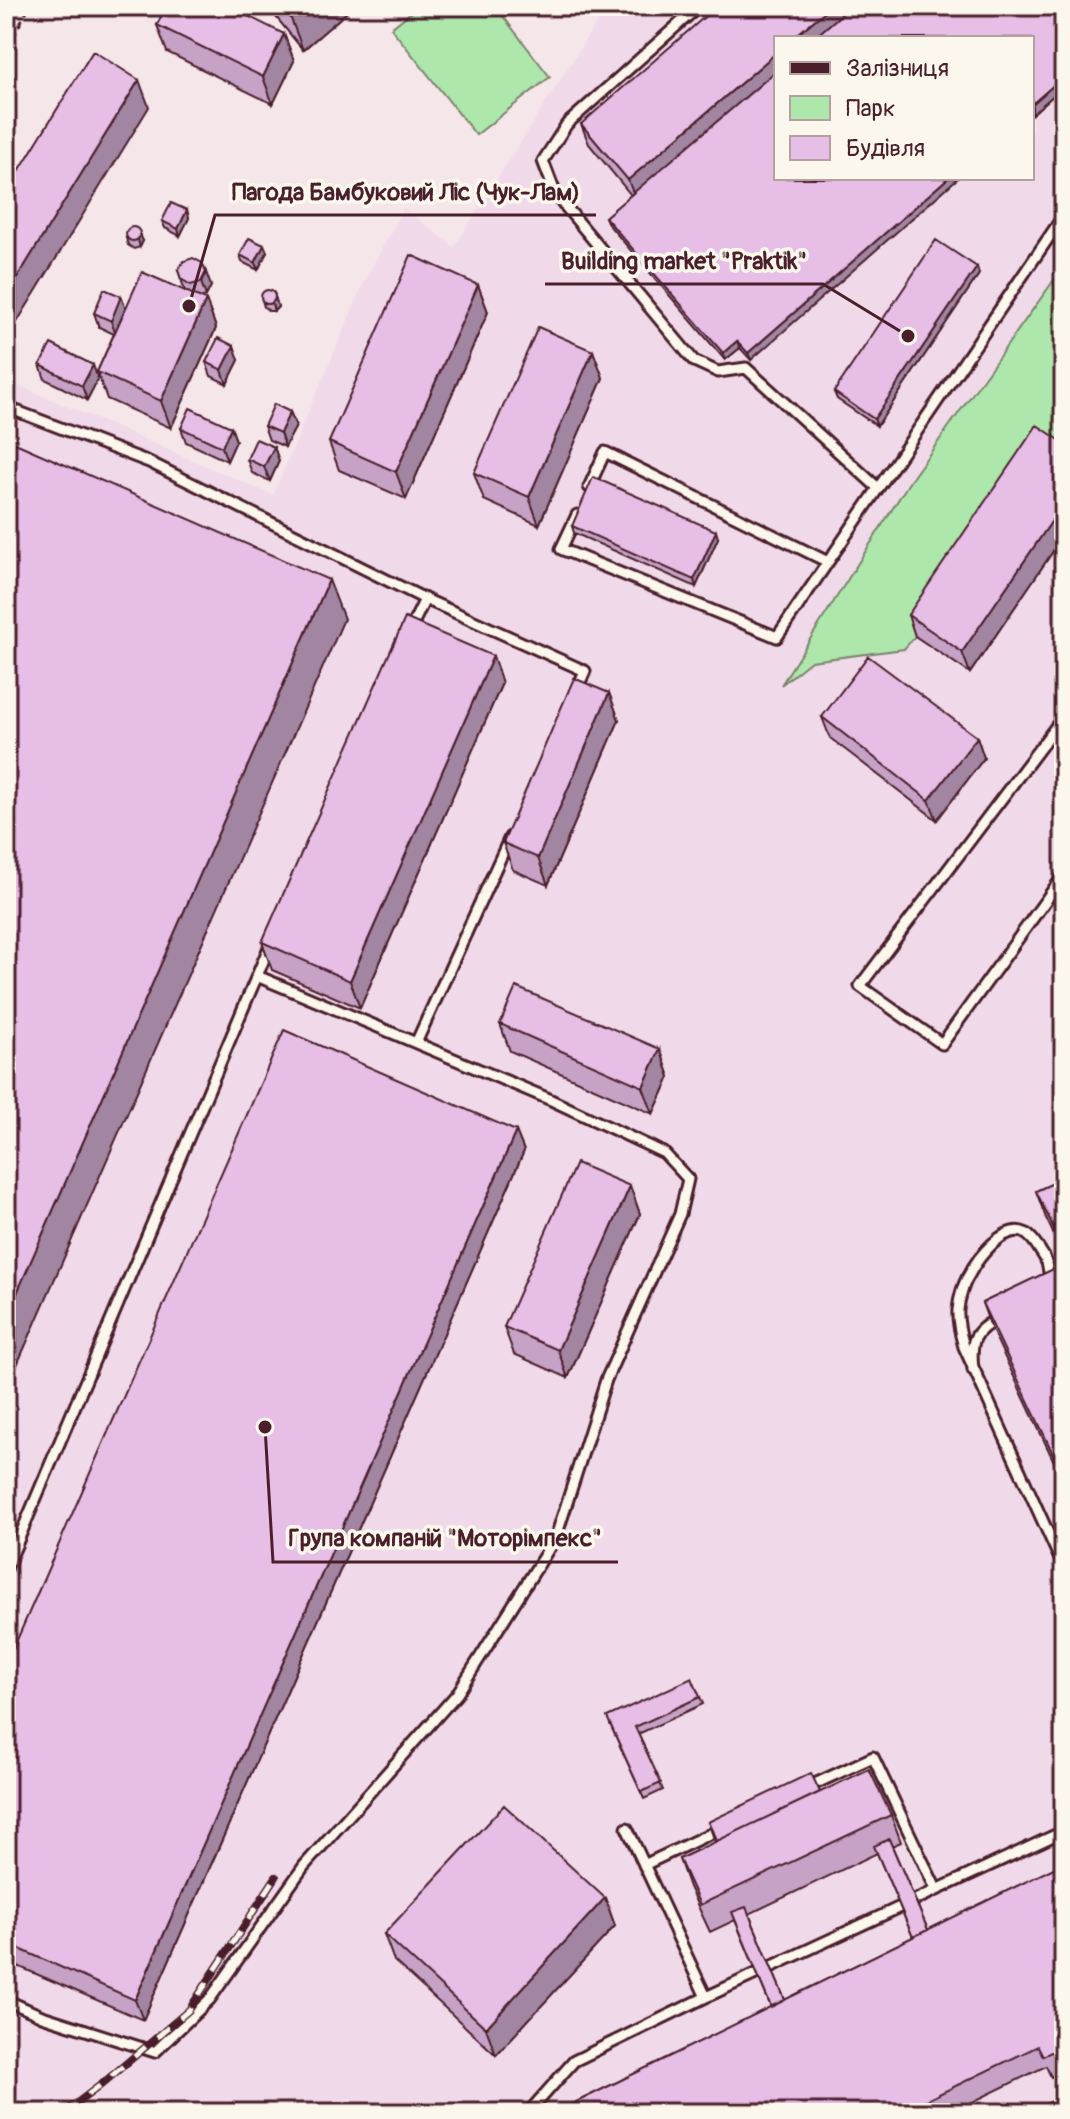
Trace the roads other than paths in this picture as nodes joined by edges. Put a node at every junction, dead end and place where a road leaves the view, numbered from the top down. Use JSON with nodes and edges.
{"nodes":[{"id":1,"x":699,"y":6,"type":"edge"},
{"id":2,"x":1064,"y":215,"type":"edge"},
{"id":3,"x":6,"y":407,"type":"edge"},
{"id":4,"x":878,"y":488,"type":"junction"},
{"id":5,"x":586,"y":494,"type":"edge"},
{"id":6,"x":580,"y":508,"type":"edge"},
{"id":7,"x":828,"y":562,"type":"junction"},
{"id":8,"x":425,"y":599,"type":"junction"},
{"id":9,"x":406,"y":640,"type":"edge"},
{"id":10,"x":572,"y":699,"type":"edge"},
{"id":11,"x":1064,"y":716,"type":"edge"},
{"id":12,"x":514,"y":828,"type":"edge"},
{"id":13,"x":1064,"y":875,"type":"edge"},
{"id":14,"x":275,"y":933,"type":"edge"},
{"id":15,"x":257,"y":976,"type":"junction"},
{"id":16,"x":416,"y":1043,"type":"junction"},
{"id":17,"x":1044,"y":1289,"type":"edge"},
{"id":18,"x":1003,"y":1315,"type":"edge"},
{"id":19,"x":973,"y":1370,"type":"junction"},
{"id":20,"x":1064,"y":1568,"type":"edge"},
{"id":21,"x":6,"y":1569,"type":"edge"},
{"id":22,"x":801,"y":1791,"type":"edge"},
{"id":23,"x":730,"y":1825,"type":"edge"},
{"id":24,"x":627,"y":1828,"type":"dead end"},
{"id":25,"x":1064,"y":1831,"type":"edge"},
{"id":26,"x":644,"y":1865,"type":"junction"},
{"id":27,"x":936,"y":1889,"type":"junction"},
{"id":28,"x":706,"y":1997,"type":"junction"},
{"id":29,"x":6,"y":2000,"type":"edge"},
{"id":30,"x":528,"y":2113,"type":"edge"}],
"edges":[{"from":1,"to":4,"type":"lane"},
{"from":2,"to":4,"type":"lane"},
{"from":3,"to":8,"type":"lane"},
{"from":4,"to":7,"type":"lane"},
{"from":5,"to":7,"type":"lane"},
{"from":6,"to":7,"type":"lane"},
{"from":8,"to":9,"type":"lane"},
{"from":8,"to":10,"type":"lane"},
{"from":11,"to":13,"type":"lane"},
{"from":12,"to":16,"type":"lane"},
{"from":14,"to":15,"type":"lane"},
{"from":15,"to":16,"type":"lane"},
{"from":15,"to":21,"type":"lane"},
{"from":16,"to":29,"type":"lane"},
{"from":17,"to":19,"type":"lane"},
{"from":18,"to":19,"type":"lane"},
{"from":19,"to":20,"type":"lane"},
{"from":22,"to":27,"type":"lane"},
{"from":23,"to":26,"type":"lane"},
{"from":24,"to":26,"type":"lane"},
{"from":25,"to":27,"type":"lane"},
{"from":26,"to":28,"type":"lane"},
{"from":27,"to":28,"type":"lane"},
{"from":28,"to":30,"type":"lane"}]}
